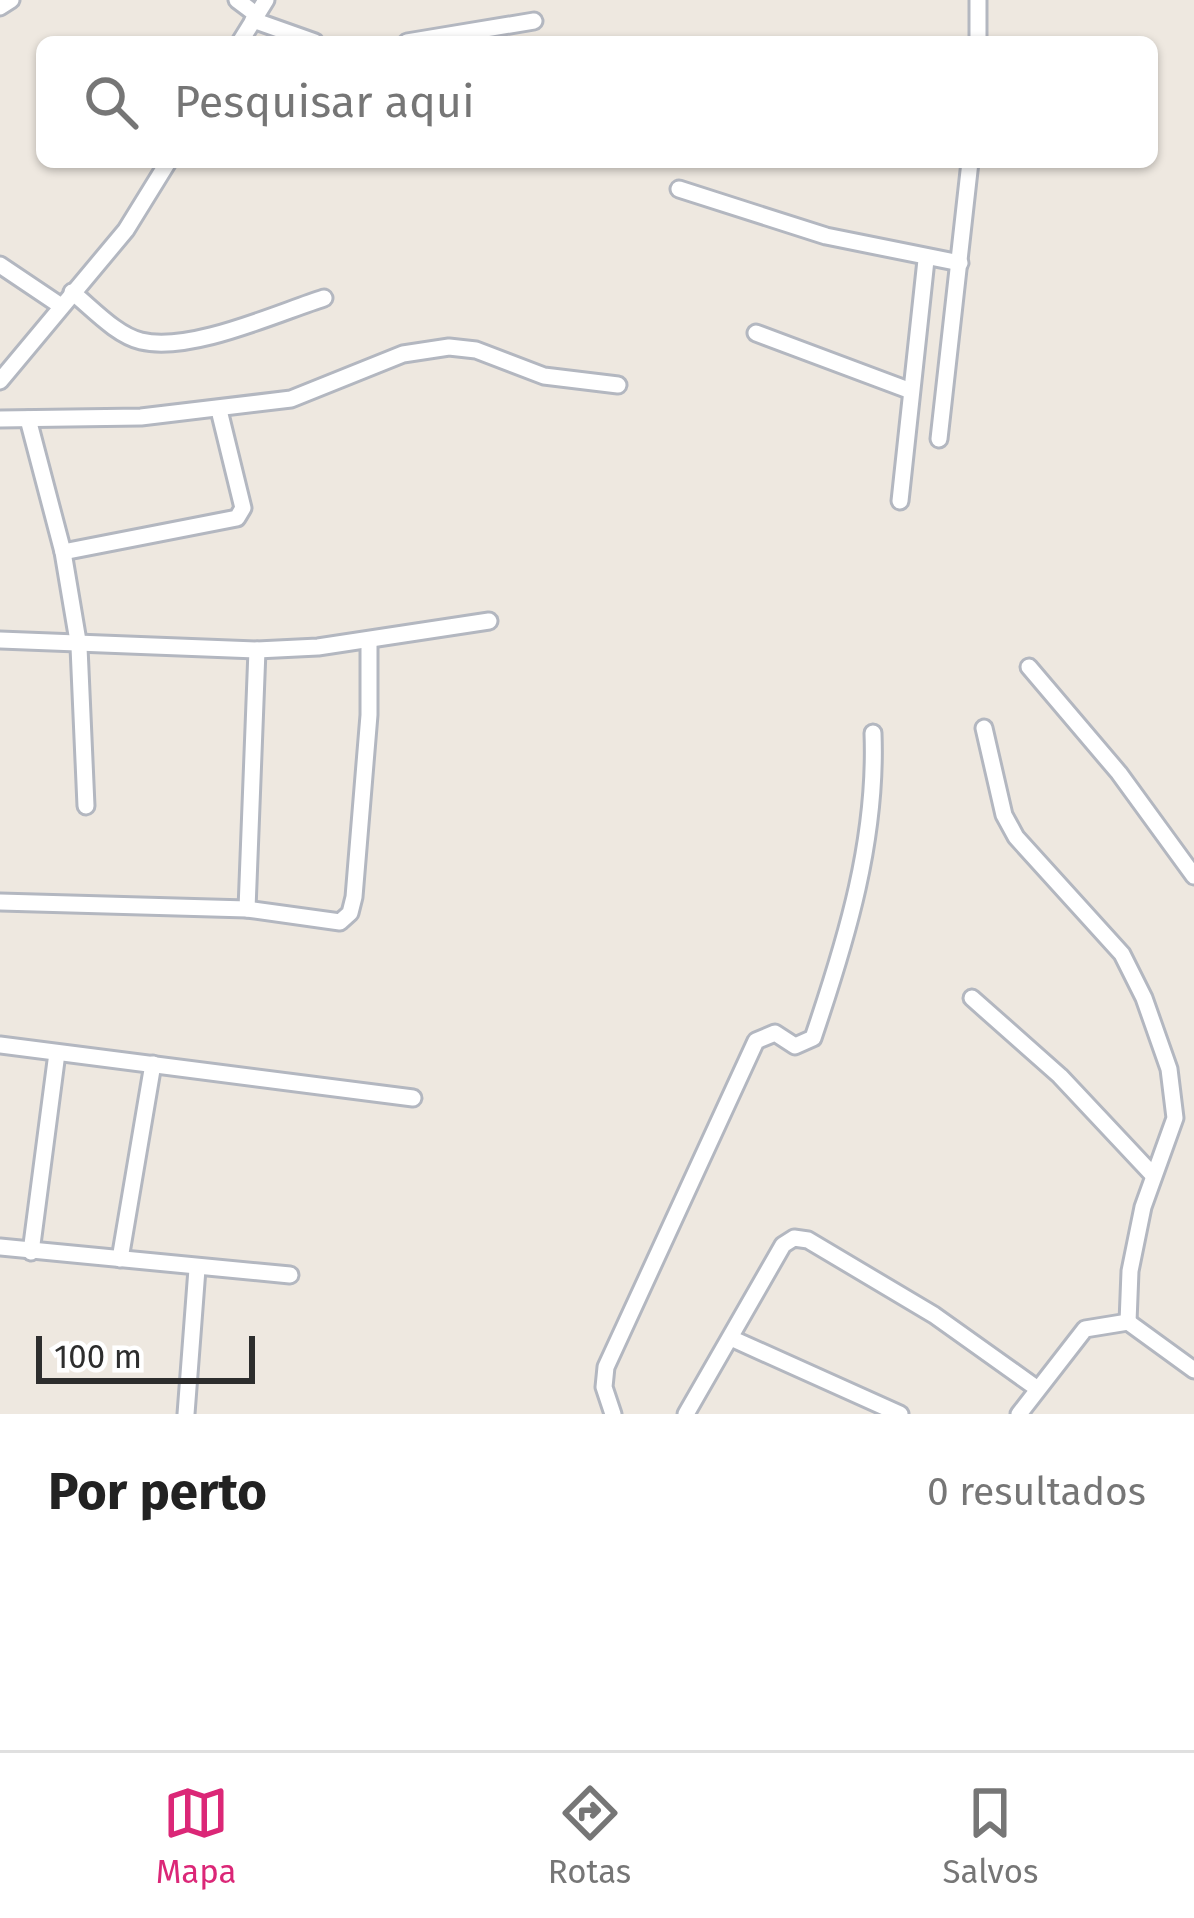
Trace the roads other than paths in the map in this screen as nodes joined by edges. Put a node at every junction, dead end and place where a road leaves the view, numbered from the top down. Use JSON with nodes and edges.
{"nodes":[{"id":1,"x":11,"y":0,"type":"edge"},
{"id":2,"x":237,"y":0,"type":"edge"},
{"id":3,"x":978,"y":0,"type":"edge"},
{"id":4,"x":0,"y":7,"type":"edge"},
{"id":5,"x":258,"y":12,"type":"edge"},
{"id":6,"x":534,"y":21,"type":"dead end"},
{"id":7,"x":304,"y":36,"type":"edge"},
{"id":8,"x":443,"y":36,"type":"edge"},
{"id":9,"x":978,"y":36,"type":"edge"},
{"id":10,"x":164,"y":168,"type":"edge"},
{"id":11,"x":969,"y":168,"type":"edge"},
{"id":12,"x":679,"y":188,"type":"dead end"},
{"id":13,"x":926,"y":260,"type":"junction"},
{"id":14,"x":960,"y":263,"type":"junction"},
{"id":15,"x":0,"y":265,"type":"edge"},
{"id":16,"x":324,"y":298,"type":"dead end"},
{"id":17,"x":66,"y":299,"type":"junction"},
{"id":18,"x":756,"y":333,"type":"dead end"},
{"id":19,"x":0,"y":381,"type":"edge"},
{"id":20,"x":618,"y":386,"type":"dead end"},
{"id":21,"x":911,"y":391,"type":"junction"},
{"id":22,"x":219,"y":410,"type":"junction"},
{"id":23,"x":0,"y":418,"type":"edge"},
{"id":24,"x":28,"y":419,"type":"junction"},
{"id":25,"x":939,"y":439,"type":"dead end"},
{"id":26,"x":900,"y":501,"type":"dead end"},
{"id":27,"x":63,"y":553,"type":"junction"},
{"id":28,"x":488,"y":621,"type":"dead end"},
{"id":29,"x":0,"y":640,"type":"edge"},
{"id":30,"x":369,"y":640,"type":"junction"},
{"id":31,"x":79,"y":646,"type":"junction"},
{"id":32,"x":257,"y":650,"type":"junction"},
{"id":33,"x":1029,"y":667,"type":"dead end"},
{"id":34,"x":983,"y":728,"type":"dead end"},
{"id":35,"x":873,"y":733,"type":"dead end"},
{"id":36,"x":86,"y":806,"type":"dead end"},
{"id":37,"x":1194,"y":876,"type":"edge"},
{"id":38,"x":0,"y":902,"type":"edge"},
{"id":39,"x":248,"y":909,"type":"junction"},
{"id":40,"x":971,"y":998,"type":"dead end"},
{"id":41,"x":0,"y":1045,"type":"edge"},
{"id":42,"x":57,"y":1053,"type":"junction"},
{"id":43,"x":153,"y":1064,"type":"junction"},
{"id":44,"x":413,"y":1098,"type":"dead end"},
{"id":45,"x":1152,"y":1174,"type":"junction"},
{"id":46,"x":0,"y":1247,"type":"edge"},
{"id":47,"x":31,"y":1252,"type":"junction"},
{"id":48,"x":120,"y":1259,"type":"junction"},
{"id":49,"x":197,"y":1269,"type":"junction"},
{"id":50,"x":290,"y":1275,"type":"dead end"},
{"id":51,"x":1128,"y":1322,"type":"junction"},
{"id":52,"x":734,"y":1339,"type":"junction"},
{"id":53,"x":1194,"y":1370,"type":"edge"},
{"id":54,"x":1035,"y":1387,"type":"junction"},
{"id":55,"x":186,"y":1414,"type":"edge"},
{"id":56,"x":614,"y":1414,"type":"edge"},
{"id":57,"x":686,"y":1414,"type":"edge"},
{"id":58,"x":900,"y":1414,"type":"edge"},
{"id":59,"x":1019,"y":1414,"type":"edge"}],
"edges":[{"from":1,"to":4,"type":"street"},
{"from":2,"to":5,"type":"street"},
{"from":3,"to":9,"type":"street"},
{"from":5,"to":7,"type":"street"},
{"from":6,"to":8,"type":"street"},
{"from":10,"to":17,"type":"street"},
{"from":11,"to":14,"type":"street"},
{"from":12,"to":13,"type":"street"},
{"from":13,"to":14,"type":"street"},
{"from":13,"to":21,"type":"street"},
{"from":14,"to":25,"type":"street"},
{"from":15,"to":17,"type":"street"},
{"from":16,"to":17,"type":"street"},
{"from":17,"to":19,"type":"street"},
{"from":18,"to":21,"type":"street"},
{"from":20,"to":22,"type":"street"},
{"from":21,"to":26,"type":"street"},
{"from":22,"to":24,"type":"street"},
{"from":22,"to":27,"type":"street"},
{"from":23,"to":24,"type":"street"},
{"from":24,"to":27,"type":"street"},
{"from":27,"to":31,"type":"street"},
{"from":28,"to":30,"type":"street"},
{"from":29,"to":31,"type":"street"},
{"from":30,"to":32,"type":"street"},
{"from":30,"to":39,"type":"street"},
{"from":31,"to":32,"type":"street"},
{"from":31,"to":36,"type":"street"},
{"from":32,"to":39,"type":"street"},
{"from":33,"to":37,"type":"street"},
{"from":34,"to":45,"type":"street"},
{"from":35,"to":56,"type":"street"},
{"from":38,"to":39,"type":"street"},
{"from":40,"to":45,"type":"street"},
{"from":41,"to":42,"type":"street"},
{"from":42,"to":43,"type":"street"},
{"from":42,"to":47,"type":"street"},
{"from":43,"to":44,"type":"street"},
{"from":43,"to":48,"type":"street"},
{"from":45,"to":51,"type":"street"},
{"from":46,"to":47,"type":"street"},
{"from":47,"to":48,"type":"street"},
{"from":48,"to":49,"type":"street"},
{"from":49,"to":50,"type":"street"},
{"from":49,"to":55,"type":"street"},
{"from":51,"to":53,"type":"street"},
{"from":51,"to":54,"type":"street"},
{"from":52,"to":54,"type":"street"},
{"from":52,"to":57,"type":"street"},
{"from":52,"to":58,"type":"street"},
{"from":54,"to":59,"type":"street"}]}
